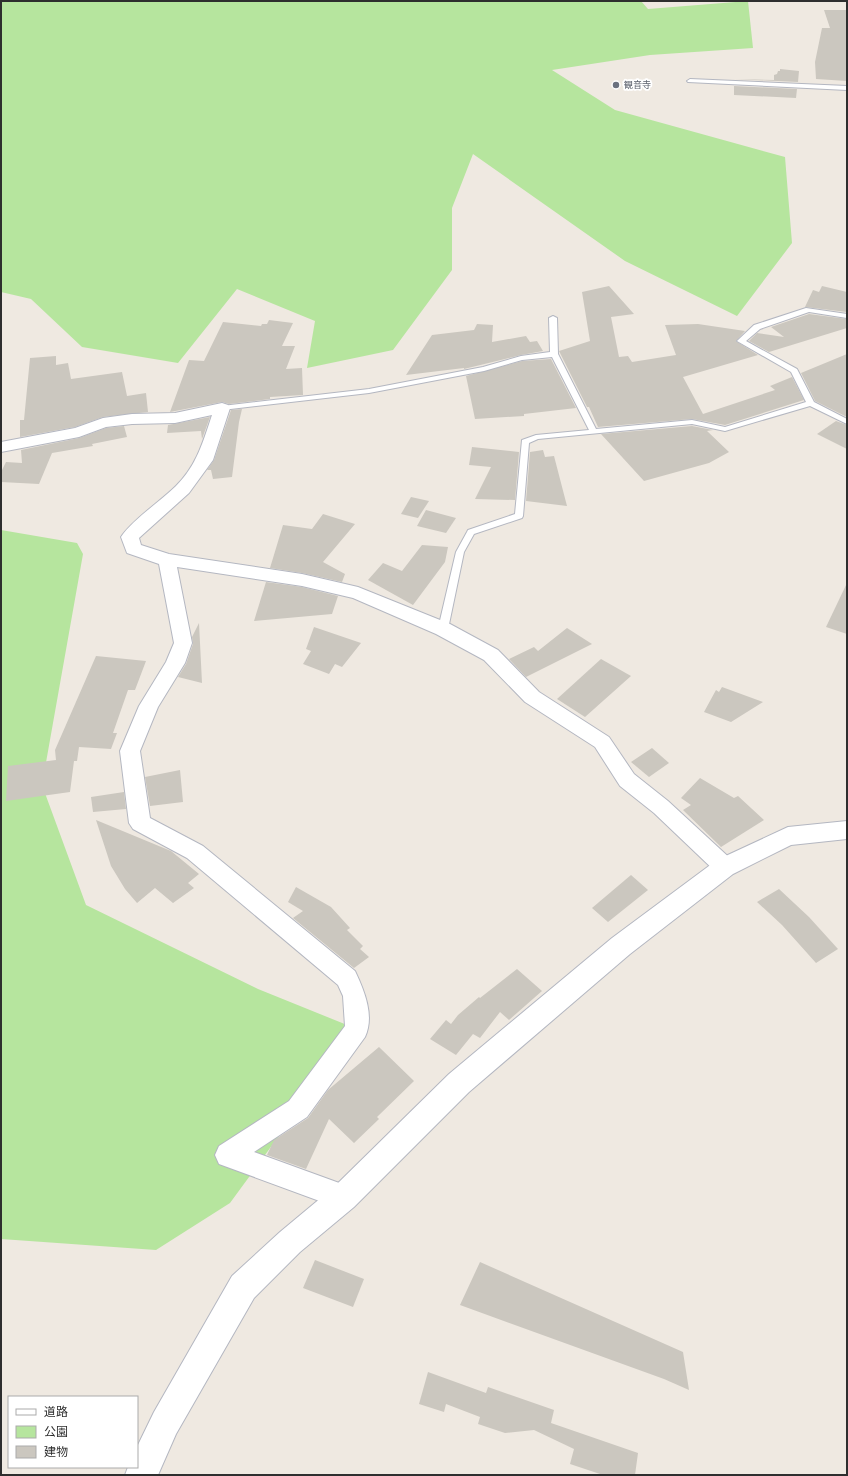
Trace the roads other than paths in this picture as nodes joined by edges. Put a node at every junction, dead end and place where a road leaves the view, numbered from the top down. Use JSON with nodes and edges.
{"nodes":[{"id":1,"x":690,"y":81,"type":"dead end"},
{"id":2,"x":847,"y":88,"type":"edge"},
{"id":3,"x":847,"y":316,"type":"edge"},
{"id":4,"x":553,"y":318,"type":"dead end"},
{"id":5,"x":554,"y":354,"type":"junction"},
{"id":6,"x":810,"y":403,"type":"junction"},
{"id":7,"x":222,"y":408,"type":"junction"},
{"id":8,"x":847,"y":422,"type":"edge"},
{"id":9,"x":594,"y":432,"type":"junction"},
{"id":10,"x":1,"y":447,"type":"edge"},
{"id":11,"x":167,"y":560,"type":"junction"},
{"id":12,"x":444,"y":630,"type":"junction"},
{"id":13,"x":847,"y":830,"type":"edge"},
{"id":14,"x":725,"y":867,"type":"junction"},
{"id":15,"x":344,"y":1197,"type":"junction"},
{"id":16,"x":141,"y":1475,"type":"edge"}],
"edges":[{"from":1,"to":2,"type":"lane"},
{"from":3,"to":6,"type":"lane"},
{"from":4,"to":5,"type":"lane"},
{"from":5,"to":7,"type":"lane"},
{"from":5,"to":9,"type":"lane"},
{"from":6,"to":8,"type":"lane"},
{"from":6,"to":9,"type":"lane"},
{"from":7,"to":10,"type":"street"},
{"from":7,"to":11,"type":"street"},
{"from":9,"to":12,"type":"lane"},
{"from":11,"to":12,"type":"street"},
{"from":11,"to":15,"type":"street"},
{"from":12,"to":14,"type":"street"},
{"from":13,"to":14,"type":"street"},
{"from":14,"to":15,"type":"street"},
{"from":15,"to":16,"type":"street"}]}
